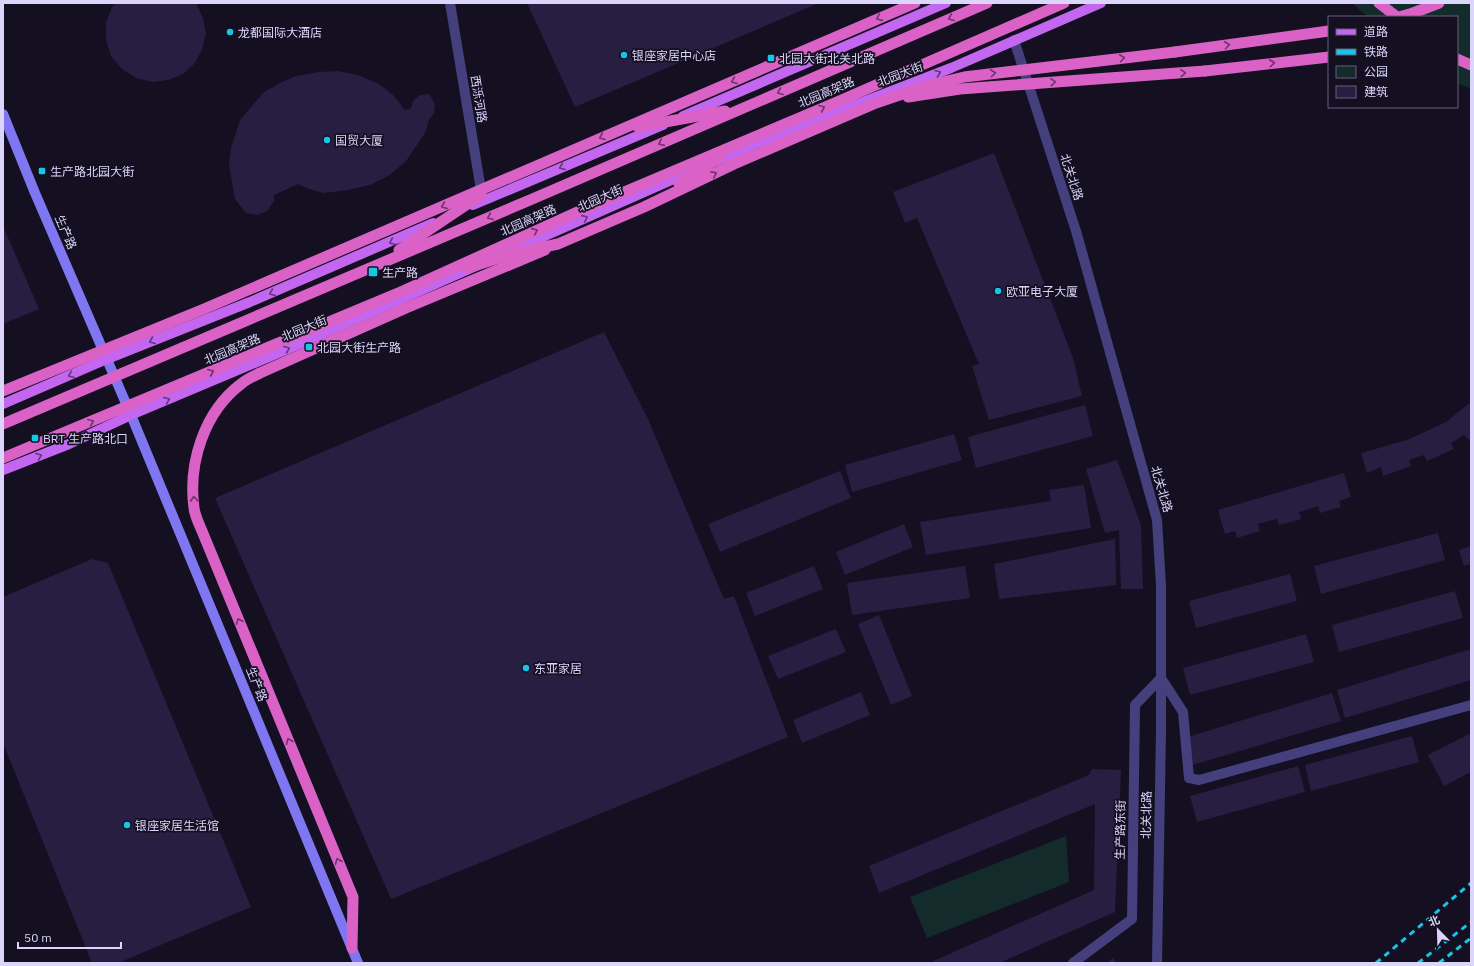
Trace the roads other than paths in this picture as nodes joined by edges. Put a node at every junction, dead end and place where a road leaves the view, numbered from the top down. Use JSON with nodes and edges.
{"nodes":[{"id":1,"x":450,"y":3,"type":"edge"},
{"id":2,"x":915,"y":3,"type":"edge"},
{"id":3,"x":946,"y":3,"type":"edge"},
{"id":4,"x":986,"y":3,"type":"edge"},
{"id":5,"x":1064,"y":3,"type":"edge"},
{"id":6,"x":1101,"y":3,"type":"edge"},
{"id":7,"x":1379,"y":3,"type":"edge"},
{"id":8,"x":1439,"y":3,"type":"edge"},
{"id":9,"x":1397,"y":16,"type":"edge"},
{"id":10,"x":1402,"y":16,"type":"edge"},
{"id":11,"x":1328,"y":31,"type":"edge"},
{"id":12,"x":1014,"y":40,"type":"junction"},
{"id":13,"x":1328,"y":57,"type":"edge"},
{"id":14,"x":1458,"y":59,"type":"edge"},
{"id":15,"x":1471,"y":65,"type":"edge"},
{"id":16,"x":876,"y":102,"type":"junction"},
{"id":17,"x":743,"y":108,"type":"junction"},
{"id":18,"x":3,"y":114,"type":"edge"},
{"id":19,"x":618,"y":130,"type":"junction"},
{"id":20,"x":744,"y":141,"type":"junction"},
{"id":21,"x":503,"y":180,"type":"junction"},
{"id":22,"x":482,"y":200,"type":"junction"},
{"id":23,"x":644,"y":207,"type":"junction"},
{"id":24,"x":558,"y":244,"type":"junction"},
{"id":25,"x":378,"y":265,"type":"junction"},
{"id":26,"x":403,"y":291,"type":"junction"},
{"id":27,"x":107,"y":359,"type":"junction"},
{"id":28,"x":3,"y":392,"type":"edge"},
{"id":29,"x":3,"y":404,"type":"edge"},
{"id":30,"x":131,"y":415,"type":"junction"},
{"id":31,"x":3,"y":424,"type":"edge"},
{"id":32,"x":3,"y":458,"type":"edge"},
{"id":33,"x":3,"y":470,"type":"edge"},
{"id":34,"x":1161,"y":678,"type":"junction"},
{"id":35,"x":1471,"y":705,"type":"edge"},
{"id":36,"x":352,"y":948,"type":"junction"},
{"id":37,"x":358,"y":963,"type":"edge"},
{"id":38,"x":1073,"y":963,"type":"edge"},
{"id":39,"x":1156,"y":963,"type":"edge"}],
"edges":[{"from":1,"to":22,"type":"street","name":"西泺河路"},
{"from":2,"to":19,"type":"highway","one_way":true,"bridge":true},
{"from":3,"to":22,"type":"main road","one_way":true},
{"from":4,"to":17,"type":"highway","name":"北园高架路","one_way":true,"bridge":true},
{"from":20,"to":5,"type":"highway","name":"北园高架路","one_way":true,"bridge":true},
{"from":6,"to":12,"type":"main road","name":"北园大街"},
{"from":7,"to":9,"type":"highway"},
{"from":8,"to":10,"type":"highway"},
{"from":16,"to":11,"type":"highway","one_way":true,"bridge":true},
{"from":30,"to":12,"type":"main road","name":"北园大街","one_way":true},
{"from":12,"to":34,"type":"street","name":"北关北路"},
{"from":16,"to":13,"type":"highway","one_way":true,"bridge":true},
{"from":14,"to":15,"type":"highway"},
{"from":23,"to":16,"type":"highway","one_way":true,"bridge":true},
{"from":17,"to":19,"type":"highway","bridge":true},
{"from":17,"to":25,"type":"highway","name":"北园高架路","one_way":true,"bridge":true},
{"from":18,"to":27,"type":"main road","name":"生产路"},
{"from":19,"to":21,"type":"highway","one_way":true,"bridge":true},
{"from":20,"to":23,"type":"highway","bridge":true},
{"from":26,"to":20,"type":"highway","name":"北园高架路","one_way":true,"bridge":true},
{"from":21,"to":25,"type":"highway","bridge":true},
{"from":21,"to":28,"type":"highway","one_way":true,"bridge":true},
{"from":22,"to":27,"type":"main road","one_way":true},
{"from":23,"to":24,"type":"highway","bridge":true},
{"from":24,"to":26,"type":"highway","bridge":true},
{"from":36,"to":24,"type":"highway","one_way":true,"bridge":true},
{"from":25,"to":31,"type":"highway","name":"北园高架路","bridge":true},
{"from":32,"to":26,"type":"highway","name":"北园高架路","one_way":true,"bridge":true},
{"from":27,"to":29,"type":"main road","one_way":true},
{"from":27,"to":30,"type":"main road","name":"生产路"},
{"from":33,"to":30,"type":"main road","name":"北园大街","one_way":true},
{"from":30,"to":36,"type":"main road","name":"生产路"},
{"from":34,"to":35,"type":"street"},
{"from":34,"to":38,"type":"street","name":"生产路东街"},
{"from":34,"to":39,"type":"street","name":"北关北路"},
{"from":36,"to":37,"type":"main road","name":"生产路"}]}
